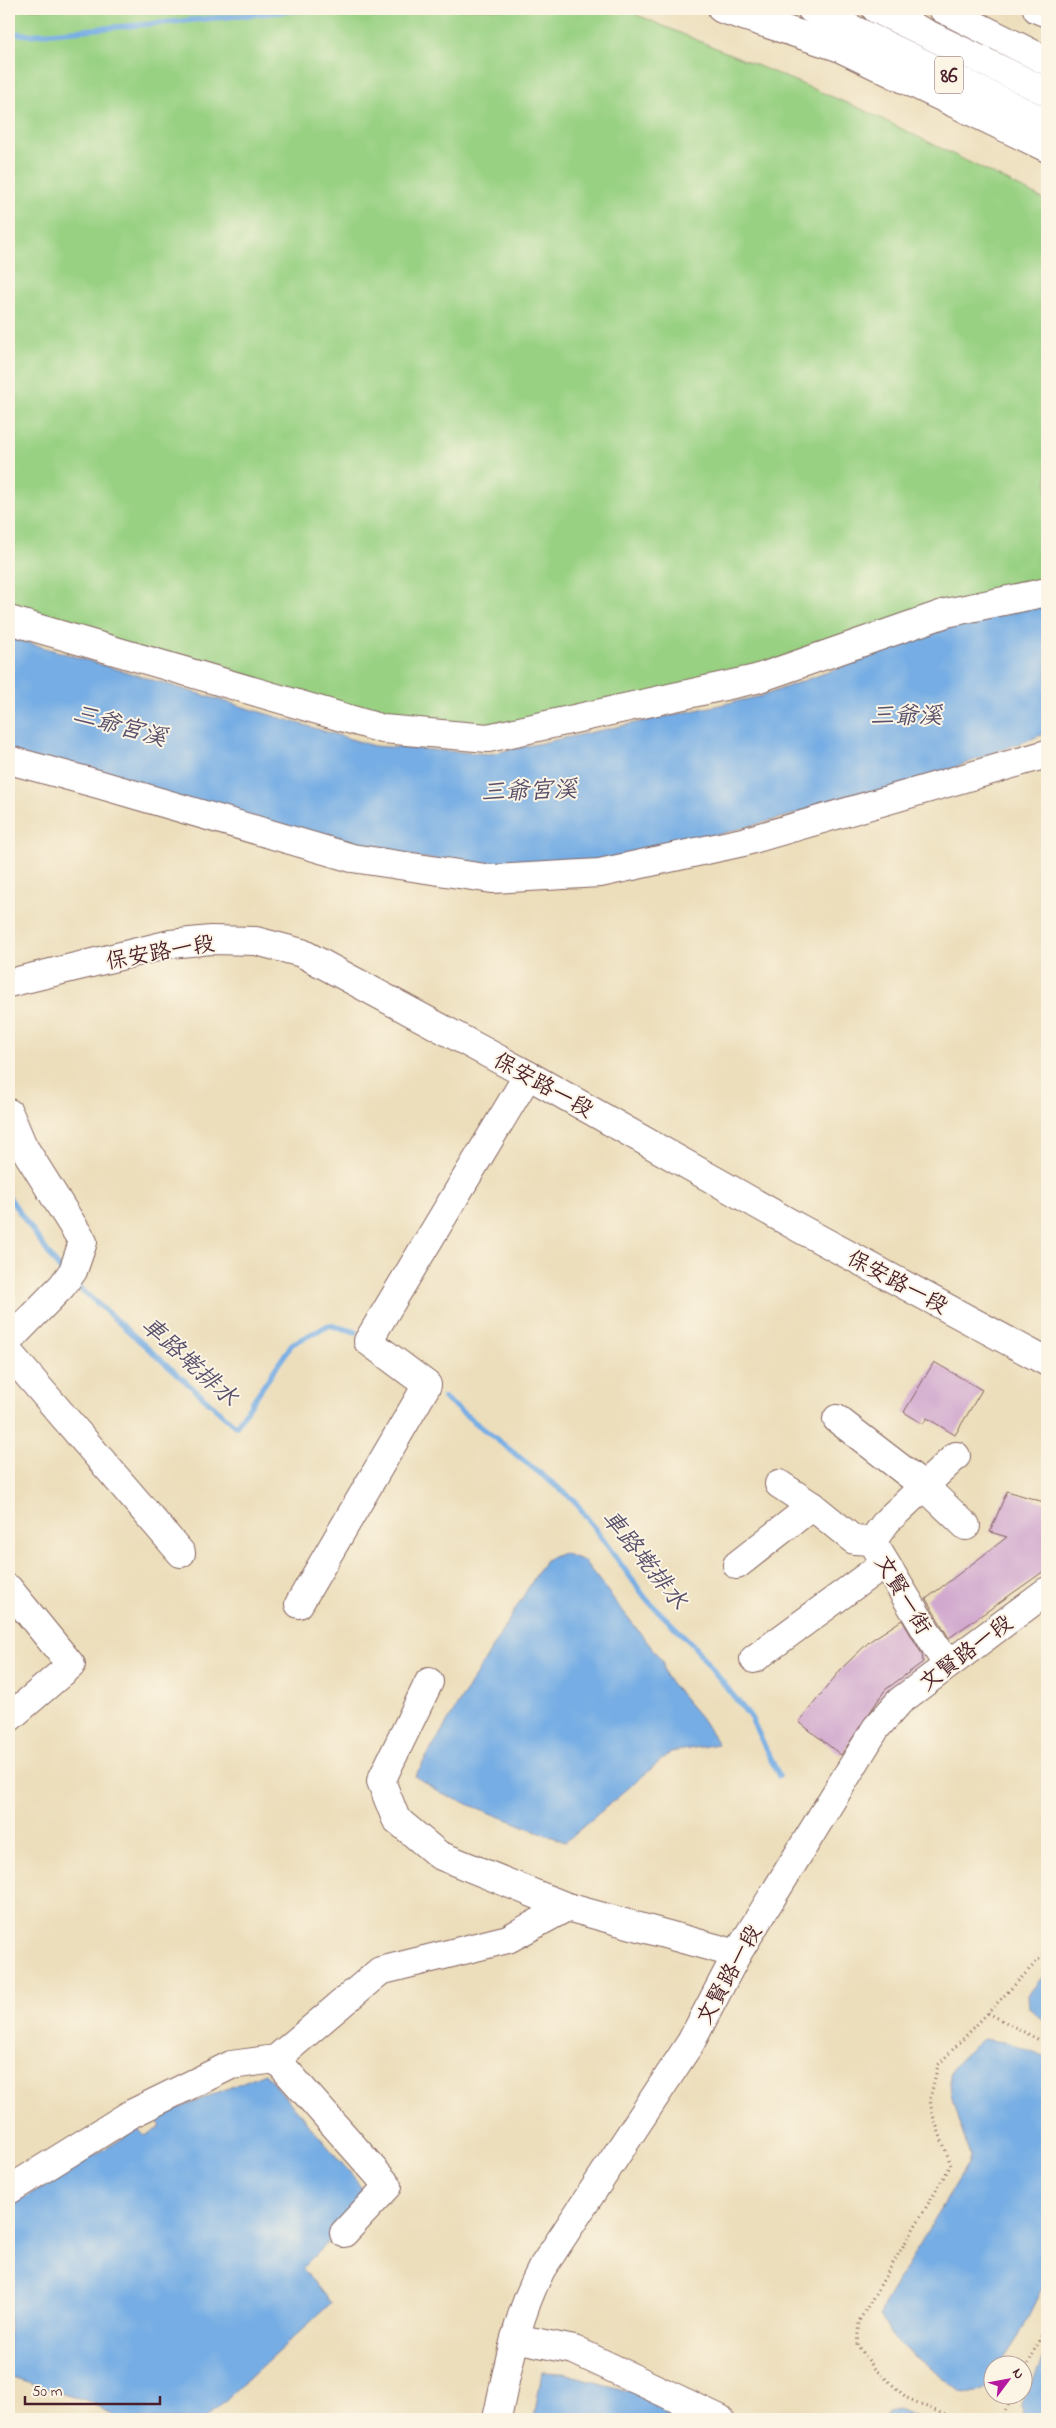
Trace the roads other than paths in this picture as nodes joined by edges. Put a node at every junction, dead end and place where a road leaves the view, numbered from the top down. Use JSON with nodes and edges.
{"nodes":[{"id":1,"x":722,"y":9,"type":"edge"},
{"id":2,"x":811,"y":9,"type":"edge"},
{"id":3,"x":876,"y":9,"type":"edge"},
{"id":4,"x":943,"y":9,"type":"edge"},
{"id":5,"x":1037,"y":9,"type":"edge"},
{"id":6,"x":1047,"y":14,"type":"edge"},
{"id":7,"x":845,"y":37,"type":"junction"},
{"id":8,"x":1047,"y":61,"type":"edge"},
{"id":9,"x":1047,"y":92,"type":"edge"},
{"id":10,"x":1047,"y":124,"type":"edge"},
{"id":11,"x":1047,"y":148,"type":"edge"},
{"id":12,"x":1047,"y":592,"type":"edge"},
{"id":13,"x":9,"y":620,"type":"edge"},
{"id":14,"x":1047,"y":754,"type":"edge"},
{"id":15,"x":9,"y":760,"type":"edge"},
{"id":16,"x":9,"y":982,"type":"edge"},
{"id":17,"x":528,"y":1075,"type":"junction"},
{"id":18,"x":9,"y":1113,"type":"edge"},
{"id":19,"x":9,"y":1340,"type":"edge"},
{"id":20,"x":9,"y":1353,"type":"edge"},
{"id":21,"x":1047,"y":1362,"type":"edge"},
{"id":22,"x":837,"y":1419,"type":"dead end"},
{"id":23,"x":956,"y":1456,"type":"dead end"},
{"id":24,"x":779,"y":1484,"type":"dead end"},
{"id":25,"x":924,"y":1486,"type":"junction"},
{"id":26,"x":812,"y":1506,"type":"junction"},
{"id":27,"x":966,"y":1526,"type":"dead end"},
{"id":28,"x":879,"y":1552,"type":"junction"},
{"id":29,"x":181,"y":1553,"type":"dead end"},
{"id":30,"x":737,"y":1565,"type":"dead end"},
{"id":31,"x":9,"y":1589,"type":"edge"},
{"id":32,"x":1047,"y":1592,"type":"edge"},
{"id":33,"x":300,"y":1604,"type":"dead end"},
{"id":34,"x":754,"y":1659,"type":"dead end"},
{"id":35,"x":947,"y":1665,"type":"junction"},
{"id":36,"x":430,"y":1682,"type":"dead end"},
{"id":37,"x":9,"y":1718,"type":"edge"},
{"id":38,"x":567,"y":1907,"type":"junction"},
{"id":39,"x":737,"y":1954,"type":"junction"},
{"id":40,"x":276,"y":2059,"type":"junction"},
{"id":41,"x":9,"y":2190,"type":"edge"},
{"id":42,"x":344,"y":2233,"type":"dead end"},
{"id":43,"x":515,"y":2338,"type":"junction"},
{"id":44,"x":497,"y":2419,"type":"edge"},
{"id":45,"x":720,"y":2419,"type":"edge"}],
"edges":[{"from":1,"to":7,"type":"main road"},
{"from":2,"to":7,"type":"main road","number":"86"},
{"from":3,"to":9,"type":"main road","number":"86"},
{"from":4,"to":8,"type":"main road"},
{"from":5,"to":6,"type":"main road"},
{"from":7,"to":10,"type":"main road","number":"86"},
{"from":7,"to":11,"type":"main road"},
{"from":12,"to":13,"type":"main road"},
{"from":14,"to":15,"type":"main road"},
{"from":16,"to":17,"type":"main road","name":"保安路一段"},
{"from":17,"to":21,"type":"main road","name":"保安路一段"},
{"from":17,"to":33,"type":"main road"},
{"from":18,"to":19,"type":"main road"},
{"from":20,"to":29,"type":"main road"},
{"from":22,"to":25,"type":"main road"},
{"from":23,"to":25,"type":"main road"},
{"from":24,"to":26,"type":"main road","name":"文賢一街"},
{"from":25,"to":27,"type":"main road"},
{"from":25,"to":28,"type":"main road"},
{"from":26,"to":28,"type":"main road","name":"文賢一街"},
{"from":26,"to":30,"type":"main road"},
{"from":28,"to":34,"type":"main road"},
{"from":28,"to":35,"type":"main road","name":"文賢一街"},
{"from":31,"to":37,"type":"main road"},
{"from":32,"to":35,"type":"main road","name":"文賢路一段"},
{"from":35,"to":39,"type":"main road","name":"文賢路一段"},
{"from":36,"to":38,"type":"main road"},
{"from":38,"to":39,"type":"main road"},
{"from":38,"to":40,"type":"main road"},
{"from":39,"to":43,"type":"main road","name":"文賢路一段"},
{"from":40,"to":41,"type":"main road"},
{"from":40,"to":42,"type":"main road"},
{"from":43,"to":44,"type":"main road","name":"文賢路一段"},
{"from":43,"to":45,"type":"main road"}]}
